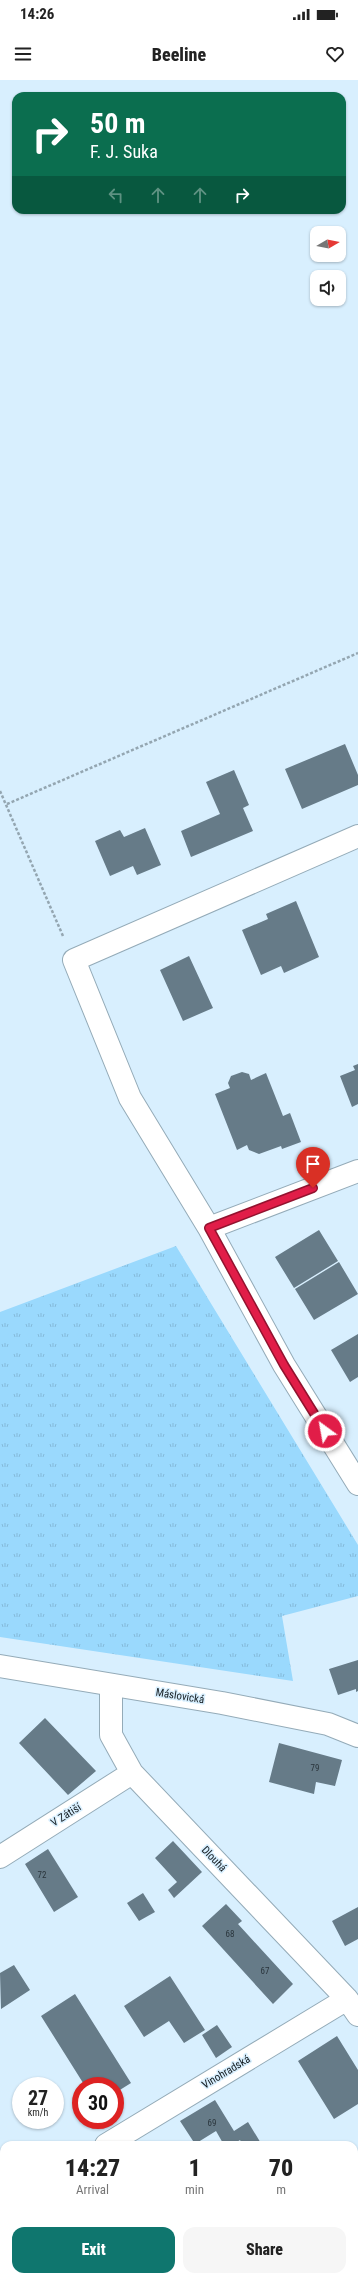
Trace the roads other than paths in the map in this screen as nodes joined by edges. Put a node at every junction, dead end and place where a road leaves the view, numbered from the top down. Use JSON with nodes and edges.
{"nodes":[{"id":1,"x":358,"y":836,"type":"edge"},
{"id":2,"x":358,"y":1171,"type":"edge"},
{"id":3,"x":209,"y":1228,"type":"junction"},
{"id":4,"x":358,"y":1484,"type":"edge"},
{"id":5,"x":0,"y":1666,"type":"edge"},
{"id":6,"x":111,"y":1685,"type":"junction"},
{"id":7,"x":358,"y":1736,"type":"edge"},
{"id":8,"x":132,"y":1773,"type":"junction"},
{"id":9,"x":0,"y":1857,"type":"edge"},
{"id":10,"x":352,"y":2007,"type":"edge"},
{"id":11,"x":113,"y":2141,"type":"edge"}],
"edges":[{"from":1,"to":3,"type":"street"},
{"from":2,"to":3,"type":"street"},
{"from":3,"to":4,"type":"street"},
{"from":5,"to":6,"type":"street","name":"Máslovická"},
{"from":6,"to":7,"type":"street","name":"Máslovická"},
{"from":6,"to":8,"type":"street","name":"Dlouhá"},
{"from":8,"to":9,"type":"street","name":"V Zátiší"},
{"from":8,"to":10,"type":"street","name":"Dlouhá"},
{"from":10,"to":11,"type":"street","name":"Vinohradská"}]}
